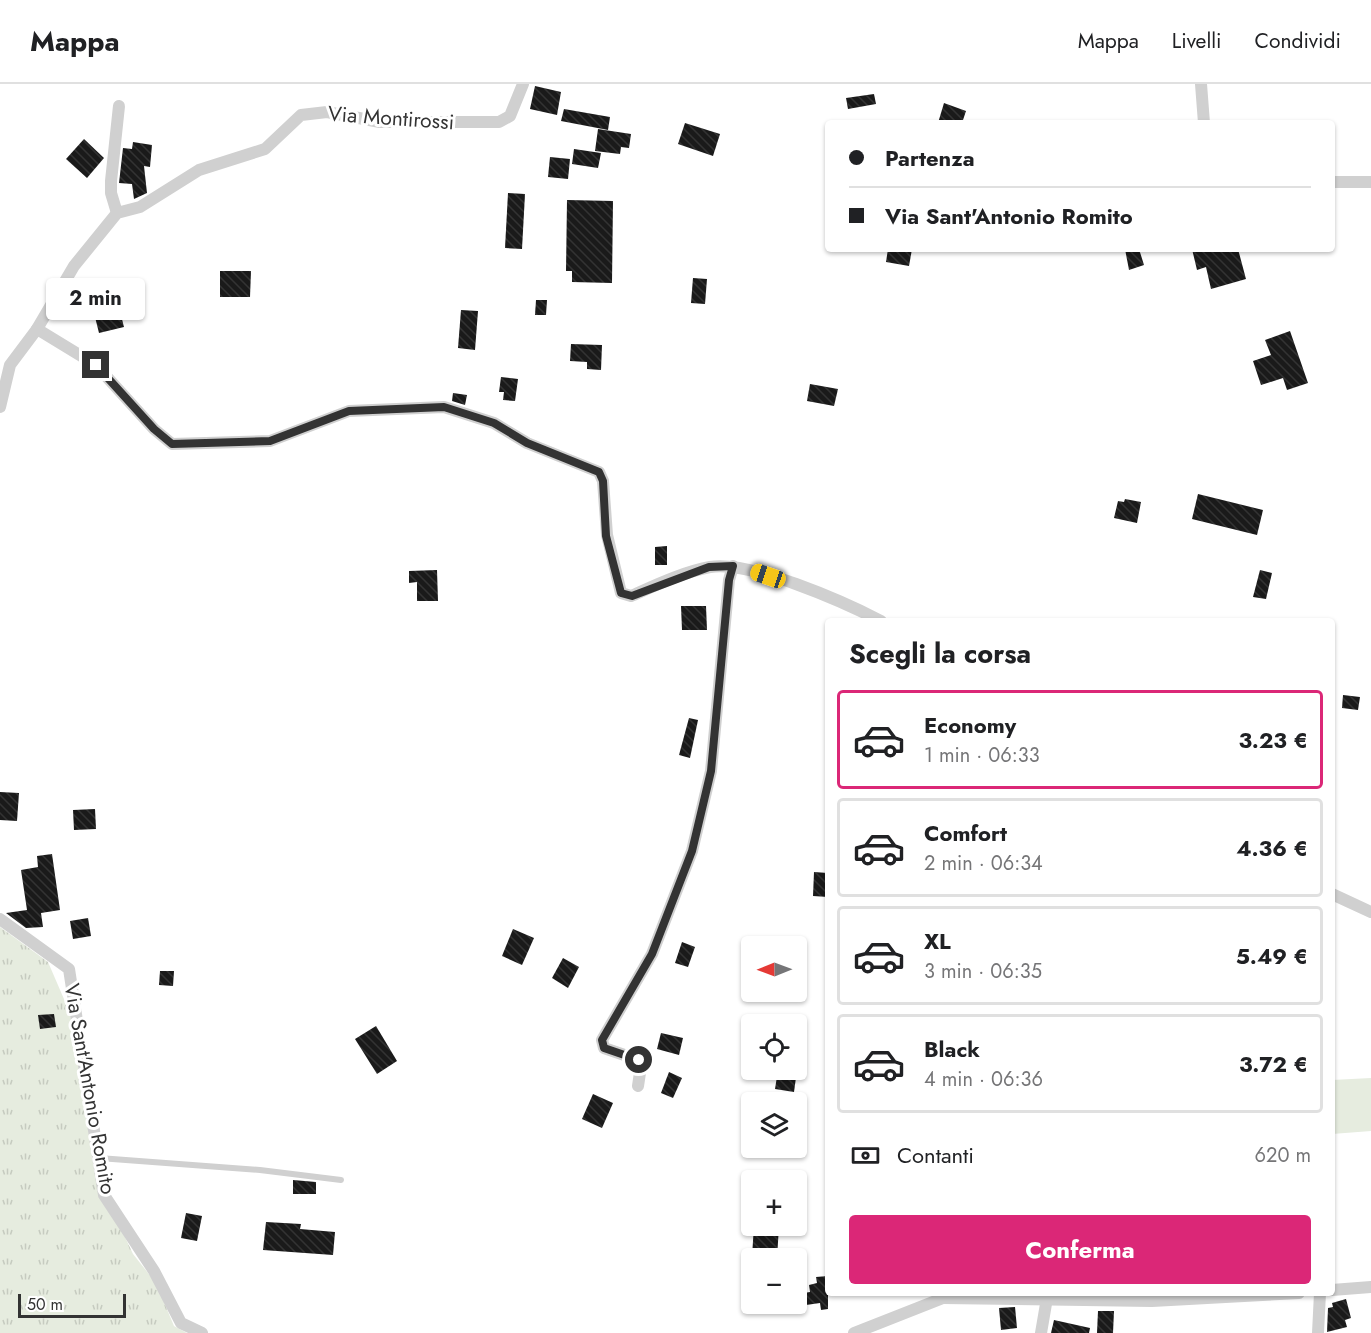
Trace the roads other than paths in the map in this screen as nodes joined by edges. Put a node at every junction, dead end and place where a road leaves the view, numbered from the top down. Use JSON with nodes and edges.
{"nodes":[{"id":1,"x":523,"y":84,"type":"edge"},
{"id":2,"x":1201,"y":84,"type":"edge"},
{"id":3,"x":119,"y":106,"type":"dead end"},
{"id":4,"x":1204,"y":120,"type":"edge"},
{"id":5,"x":1335,"y":182,"type":"edge"},
{"id":6,"x":1371,"y":182,"type":"edge"},
{"id":7,"x":117,"y":213,"type":"junction"},
{"id":8,"x":37,"y":329,"type":"junction"},
{"id":9,"x":3,"y":381,"type":"edge"},
{"id":10,"x":0,"y":407,"type":"edge"},
{"id":11,"x":733,"y":566,"type":"junction"},
{"id":12,"x":875,"y":618,"type":"edge"},
{"id":13,"x":1335,"y":895,"type":"edge"},
{"id":14,"x":1371,"y":912,"type":"edge"},
{"id":15,"x":0,"y":920,"type":"edge"},
{"id":16,"x":638,"y":1086,"type":"dead end"},
{"id":17,"x":98,"y":1158,"type":"junction"},
{"id":18,"x":341,"y":1180,"type":"dead end"},
{"id":19,"x":1371,"y":1287,"type":"edge"},
{"id":20,"x":1335,"y":1290,"type":"edge"},
{"id":21,"x":943,"y":1296,"type":"edge"},
{"id":22,"x":1262,"y":1296,"type":"edge"},
{"id":23,"x":1320,"y":1296,"type":"edge"},
{"id":24,"x":1047,"y":1298,"type":"junction"},
{"id":25,"x":202,"y":1333,"type":"edge"},
{"id":26,"x":854,"y":1333,"type":"edge"},
{"id":27,"x":1041,"y":1333,"type":"edge"},
{"id":28,"x":1318,"y":1333,"type":"edge"}],
"edges":[{"from":1,"to":7,"type":"street","name":"Via Montirossi"},
{"from":2,"to":4,"type":"street"},
{"from":3,"to":7,"type":"street"},
{"from":5,"to":6,"type":"street"},
{"from":7,"to":8,"type":"street"},
{"from":8,"to":9,"type":"street"},
{"from":8,"to":11,"type":"street"},
{"from":9,"to":10,"type":"street"},
{"from":11,"to":12,"type":"street"},
{"from":11,"to":16,"type":"street"},
{"from":13,"to":14,"type":"street"},
{"from":15,"to":17,"type":"street","name":"Via Sant'Antonio Romito"},
{"from":17,"to":18,"type":"lane"},
{"from":17,"to":25,"type":"street","name":"Via Sant'Antonio Romito"},
{"from":19,"to":20,"type":"street"},
{"from":21,"to":24,"type":"street"},
{"from":21,"to":26,"type":"street"},
{"from":22,"to":24,"type":"street"},
{"from":23,"to":28,"type":"street"},
{"from":24,"to":27,"type":"street"}]}
